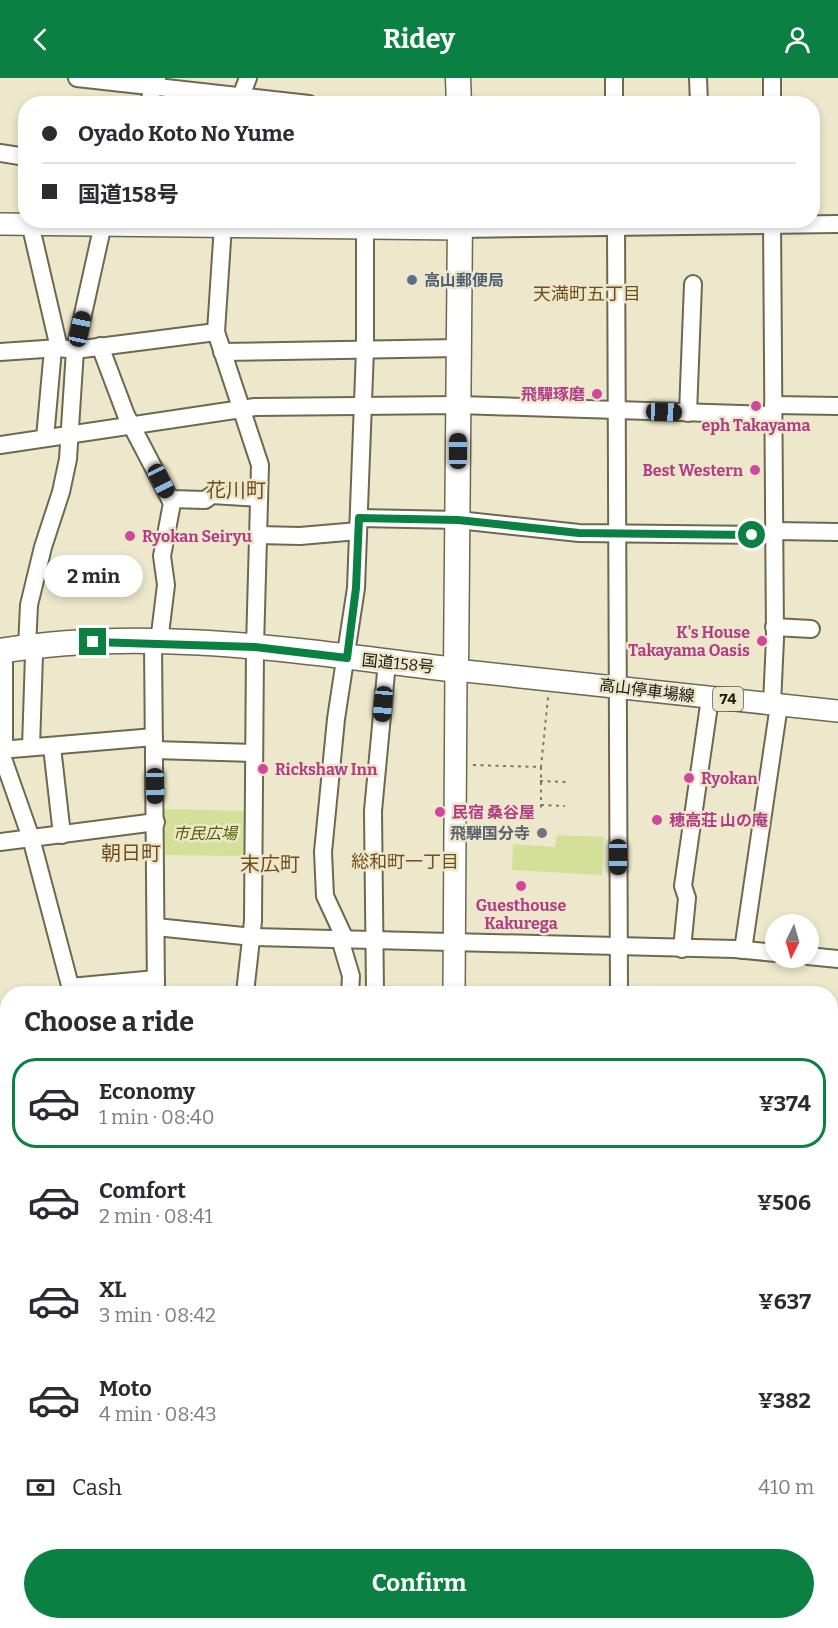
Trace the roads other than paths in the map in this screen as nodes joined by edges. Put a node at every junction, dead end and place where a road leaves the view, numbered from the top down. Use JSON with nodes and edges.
{"nodes":[{"id":1,"x":248,"y":78,"type":"edge"},
{"id":2,"x":458,"y":78,"type":"edge"},
{"id":3,"x":614,"y":78,"type":"edge"},
{"id":4,"x":698,"y":78,"type":"edge"},
{"id":5,"x":772,"y":78,"type":"edge"},
{"id":6,"x":88,"y":79,"type":"edge"},
{"id":7,"x":156,"y":82,"type":"edge"},
{"id":8,"x":221,"y":96,"type":"edge"},
{"id":9,"x":241,"y":96,"type":"edge"},
{"id":10,"x":459,"y":96,"type":"edge"},
{"id":11,"x":614,"y":96,"type":"edge"},
{"id":12,"x":699,"y":96,"type":"edge"},
{"id":13,"x":772,"y":96,"type":"edge"},
{"id":14,"x":0,"y":153,"type":"edge"},
{"id":15,"x":18,"y":156,"type":"edge"},
{"id":16,"x":18,"y":223,"type":"edge"},
{"id":17,"x":0,"y":224,"type":"edge"},
{"id":18,"x":820,"y":224,"type":"edge"},
{"id":19,"x":838,"y":224,"type":"edge"},
{"id":20,"x":35,"y":228,"type":"edge"},
{"id":21,"x":102,"y":228,"type":"edge"},
{"id":22,"x":217,"y":228,"type":"edge"},
{"id":23,"x":365,"y":228,"type":"edge"},
{"id":24,"x":460,"y":228,"type":"edge"},
{"id":25,"x":616,"y":228,"type":"edge"},
{"id":26,"x":772,"y":228,"type":"edge"},
{"id":27,"x":693,"y":284,"type":"dead end"},
{"id":28,"x":216,"y":332,"type":"junction"},
{"id":29,"x":100,"y":346,"type":"junction"},
{"id":30,"x":459,"y":348,"type":"junction"},
{"id":31,"x":63,"y":349,"type":"junction"},
{"id":32,"x":364,"y":349,"type":"junction"},
{"id":33,"x":0,"y":352,"type":"edge"},
{"id":34,"x":222,"y":352,"type":"junction"},
{"id":35,"x":363,"y":404,"type":"junction"},
{"id":36,"x":459,"y":405,"type":"junction"},
{"id":37,"x":838,"y":406,"type":"edge"},
{"id":38,"x":241,"y":409,"type":"junction"},
{"id":39,"x":617,"y":410,"type":"junction"},
{"id":40,"x":773,"y":410,"type":"junction"},
{"id":41,"x":688,"y":413,"type":"junction"},
{"id":42,"x":132,"y":426,"type":"junction"},
{"id":43,"x":70,"y":434,"type":"junction"},
{"id":44,"x":45,"y":438,"type":"junction"},
{"id":45,"x":0,"y":445,"type":"edge"},
{"id":46,"x":259,"y":498,"type":"junction"},
{"id":47,"x":170,"y":499,"type":"junction"},
{"id":48,"x":458,"y":520,"type":"junction"},
{"id":49,"x":359,"y":524,"type":"junction"},
{"id":50,"x":838,"y":532,"type":"edge"},
{"id":51,"x":618,"y":533,"type":"junction"},
{"id":52,"x":774,"y":533,"type":"junction"},
{"id":53,"x":258,"y":535,"type":"junction"},
{"id":54,"x":774,"y":627,"type":"junction"},
{"id":55,"x":812,"y":629,"type":"dead end"},
{"id":56,"x":156,"y":642,"type":"junction"},
{"id":57,"x":255,"y":647,"type":"junction"},
{"id":58,"x":31,"y":651,"type":"junction"},
{"id":59,"x":2,"y":656,"type":"edge"},
{"id":60,"x":347,"y":658,"type":"junction"},
{"id":61,"x":387,"y":662,"type":"junction"},
{"id":62,"x":456,"y":670,"type":"junction"},
{"id":63,"x":618,"y":686,"type":"junction"},
{"id":64,"x":709,"y":705,"type":"dead end"},
{"id":65,"x":776,"y":705,"type":"junction"},
{"id":66,"x":838,"y":711,"type":"edge"},
{"id":67,"x":154,"y":744,"type":"junction"},
{"id":68,"x":32,"y":747,"type":"junction"},
{"id":69,"x":51,"y":747,"type":"junction"},
{"id":70,"x":1,"y":750,"type":"edge"},
{"id":71,"x":254,"y":753,"type":"junction"},
{"id":72,"x":156,"y":822,"type":"junction"},
{"id":73,"x":62,"y":836,"type":"junction"},
{"id":74,"x":31,"y":838,"type":"junction"},
{"id":75,"x":0,"y":842,"type":"edge"},
{"id":76,"x":156,"y":927,"type":"junction"},
{"id":77,"x":253,"y":937,"type":"junction"},
{"id":78,"x":342,"y":939,"type":"junction"},
{"id":79,"x":375,"y":941,"type":"junction"},
{"id":80,"x":454,"y":942,"type":"junction"},
{"id":81,"x":618,"y":947,"type":"junction"},
{"id":82,"x":682,"y":949,"type":"junction"},
{"id":83,"x":743,"y":950,"type":"junction"},
{"id":84,"x":765,"y":952,"type":"edge"},
{"id":85,"x":819,"y":957,"type":"edge"},
{"id":86,"x":838,"y":959,"type":"edge"},
{"id":87,"x":70,"y":986,"type":"edge"},
{"id":88,"x":158,"y":986,"type":"edge"},
{"id":89,"x":246,"y":986,"type":"edge"},
{"id":90,"x":350,"y":986,"type":"edge"},
{"id":91,"x":375,"y":986,"type":"edge"},
{"id":92,"x":454,"y":986,"type":"edge"},
{"id":93,"x":619,"y":986,"type":"edge"}],
"edges":[{"from":1,"to":9,"type":"street"},
{"from":2,"to":10,"type":"highway"},
{"from":3,"to":11,"type":"street"},
{"from":4,"to":12,"type":"street"},
{"from":5,"to":13,"type":"street"},
{"from":6,"to":7,"type":"street"},
{"from":7,"to":8,"type":"street"},
{"from":14,"to":15,"type":"street"},
{"from":16,"to":17,"type":"main road"},
{"from":18,"to":19,"type":"street"},
{"from":20,"to":31,"type":"street"},
{"from":21,"to":31,"type":"street"},
{"from":22,"to":28,"type":"street"},
{"from":23,"to":32,"type":"street"},
{"from":24,"to":30,"type":"highway","name":"国道158号"},
{"from":25,"to":39,"type":"street"},
{"from":26,"to":40,"type":"street"},
{"from":27,"to":41,"type":"street"},
{"from":28,"to":29,"type":"street"},
{"from":28,"to":34,"type":"street"},
{"from":29,"to":31,"type":"street"},
{"from":29,"to":42,"type":"street"},
{"from":30,"to":32,"type":"street"},
{"from":30,"to":36,"type":"highway","name":"国道158号"},
{"from":31,"to":33,"type":"street"},
{"from":31,"to":43,"type":"street"},
{"from":31,"to":44,"type":"street"},
{"from":32,"to":34,"type":"street"},
{"from":32,"to":35,"type":"street"},
{"from":34,"to":38,"type":"street"},
{"from":35,"to":36,"type":"street"},
{"from":35,"to":38,"type":"street"},
{"from":35,"to":49,"type":"street"},
{"from":36,"to":39,"type":"street"},
{"from":36,"to":48,"type":"highway","name":"国道158号"},
{"from":37,"to":40,"type":"street"},
{"from":38,"to":42,"type":"street"},
{"from":38,"to":46,"type":"street"},
{"from":39,"to":41,"type":"street"},
{"from":39,"to":51,"type":"street"},
{"from":40,"to":41,"type":"street"},
{"from":40,"to":52,"type":"street"},
{"from":42,"to":43,"type":"street"},
{"from":42,"to":47,"type":"street"},
{"from":43,"to":44,"type":"street"},
{"from":43,"to":58,"type":"street"},
{"from":44,"to":45,"type":"street"},
{"from":46,"to":47,"type":"street"},
{"from":46,"to":53,"type":"street"},
{"from":47,"to":56,"type":"street"},
{"from":48,"to":49,"type":"street"},
{"from":48,"to":51,"type":"street"},
{"from":48,"to":62,"type":"highway","name":"国道158号"},
{"from":49,"to":53,"type":"street"},
{"from":49,"to":60,"type":"street"},
{"from":50,"to":52,"type":"street"},
{"from":51,"to":52,"type":"street"},
{"from":51,"to":63,"type":"street"},
{"from":52,"to":54,"type":"street"},
{"from":53,"to":57,"type":"street"},
{"from":54,"to":55,"type":"street"},
{"from":54,"to":65,"type":"street"},
{"from":56,"to":57,"type":"highway","name":"国道158号"},
{"from":56,"to":58,"type":"highway","name":"国道158号"},
{"from":56,"to":67,"type":"street"},
{"from":57,"to":60,"type":"highway","name":"国道158号"},
{"from":57,"to":71,"type":"street"},
{"from":58,"to":59,"type":"highway","name":"国道158号"},
{"from":58,"to":68,"type":"street"},
{"from":59,"to":70,"type":"street"},
{"from":60,"to":61,"type":"highway","name":"国道158号"},
{"from":60,"to":78,"type":"street"},
{"from":61,"to":62,"type":"highway","name":"国道158号"},
{"from":61,"to":79,"type":"street"},
{"from":62,"to":63,"type":"main road","name":"高山停車場線","number":"74"},
{"from":62,"to":80,"type":"main road"},
{"from":63,"to":65,"type":"main road","name":"高山停車場線","number":"74"},
{"from":63,"to":81,"type":"street"},
{"from":64,"to":82,"type":"street"},
{"from":65,"to":66,"type":"main road","name":"高山停車場線","number":"74"},
{"from":65,"to":83,"type":"street"},
{"from":67,"to":69,"type":"street"},
{"from":67,"to":71,"type":"street"},
{"from":67,"to":72,"type":"street"},
{"from":68,"to":69,"type":"street"},
{"from":68,"to":70,"type":"street"},
{"from":69,"to":73,"type":"street"},
{"from":70,"to":74,"type":"street"},
{"from":71,"to":77,"type":"street"},
{"from":72,"to":73,"type":"street"},
{"from":72,"to":76,"type":"street"},
{"from":73,"to":74,"type":"street"},
{"from":74,"to":75,"type":"street"},
{"from":74,"to":87,"type":"street"},
{"from":76,"to":77,"type":"street"},
{"from":76,"to":88,"type":"street"},
{"from":77,"to":78,"type":"street"},
{"from":77,"to":89,"type":"street"},
{"from":78,"to":79,"type":"street"},
{"from":78,"to":90,"type":"street"},
{"from":79,"to":80,"type":"street"},
{"from":79,"to":91,"type":"street"},
{"from":80,"to":81,"type":"street"},
{"from":80,"to":92,"type":"main road"},
{"from":81,"to":82,"type":"street"},
{"from":81,"to":93,"type":"street"},
{"from":82,"to":83,"type":"street"},
{"from":83,"to":84,"type":"street"},
{"from":85,"to":86,"type":"street"}]}
